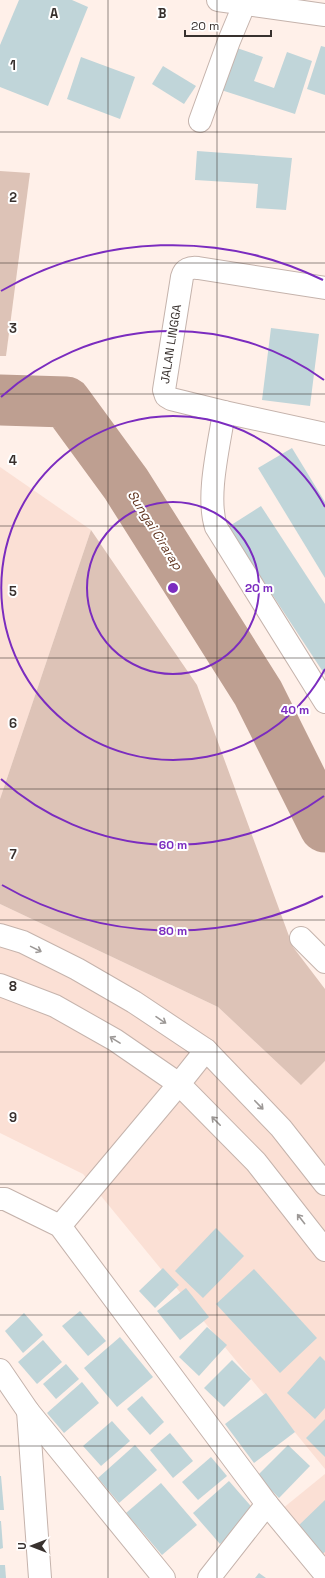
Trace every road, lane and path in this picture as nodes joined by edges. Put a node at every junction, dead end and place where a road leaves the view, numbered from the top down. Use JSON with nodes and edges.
{"nodes":[{"id":1,"x":218,"y":0,"type":"edge"},
{"id":2,"x":244,"y":5,"type":"junction"},
{"id":3,"x":325,"y":15,"type":"edge"},
{"id":4,"x":200,"y":122,"type":"dead end"},
{"id":5,"x":325,"y":288,"type":"edge"},
{"id":6,"x":224,"y":412,"type":"junction"},
{"id":7,"x":325,"y":434,"type":"edge"},
{"id":8,"x":325,"y":702,"type":"edge"},
{"id":9,"x":0,"y":935,"type":"edge"},
{"id":10,"x":300,"y":938,"type":"dead end"},
{"id":11,"x":325,"y":962,"type":"edge"},
{"id":12,"x":0,"y":985,"type":"edge"},
{"id":13,"x":206,"y":1050,"type":"junction"},
{"id":14,"x":179,"y":1084,"type":"junction"},
{"id":15,"x":325,"y":1184,"type":"edge"},
{"id":16,"x":2,"y":1198,"type":"edge"},
{"id":17,"x":60,"y":1226,"type":"junction"},
{"id":18,"x":325,"y":1250,"type":"edge"},
{"id":19,"x":0,"y":1370,"type":"edge"},
{"id":20,"x":28,"y":1411,"type":"junction"},
{"id":21,"x":267,"y":1504,"type":"junction"},
{"id":22,"x":325,"y":1574,"type":"edge"},
{"id":23,"x":40,"y":1578,"type":"edge"},
{"id":24,"x":164,"y":1578,"type":"edge"},
{"id":25,"x":209,"y":1578,"type":"edge"}],
"edges":[{"from":1,"to":2,"type":"street"},
{"from":2,"to":3,"type":"street"},
{"from":2,"to":4,"type":"street"},
{"from":5,"to":6,"type":"street","name":"JALAN LINGGA"},
{"from":6,"to":7,"type":"street","name":"JALAN LINGGA"},
{"from":6,"to":8,"type":"street"},
{"from":9,"to":13,"type":"street","one_way":true},
{"from":10,"to":11,"type":"street"},
{"from":14,"to":12,"type":"street","one_way":true},
{"from":13,"to":14,"type":"street"},
{"from":13,"to":15,"type":"street","one_way":true},
{"from":14,"to":17,"type":"street"},
{"from":18,"to":14,"type":"street","one_way":true},
{"from":16,"to":17,"type":"street"},
{"from":17,"to":21,"type":"street"},
{"from":19,"to":20,"type":"street"},
{"from":20,"to":23,"type":"street"},
{"from":20,"to":24,"type":"street"},
{"from":21,"to":22,"type":"street"},
{"from":21,"to":25,"type":"street"}]}
